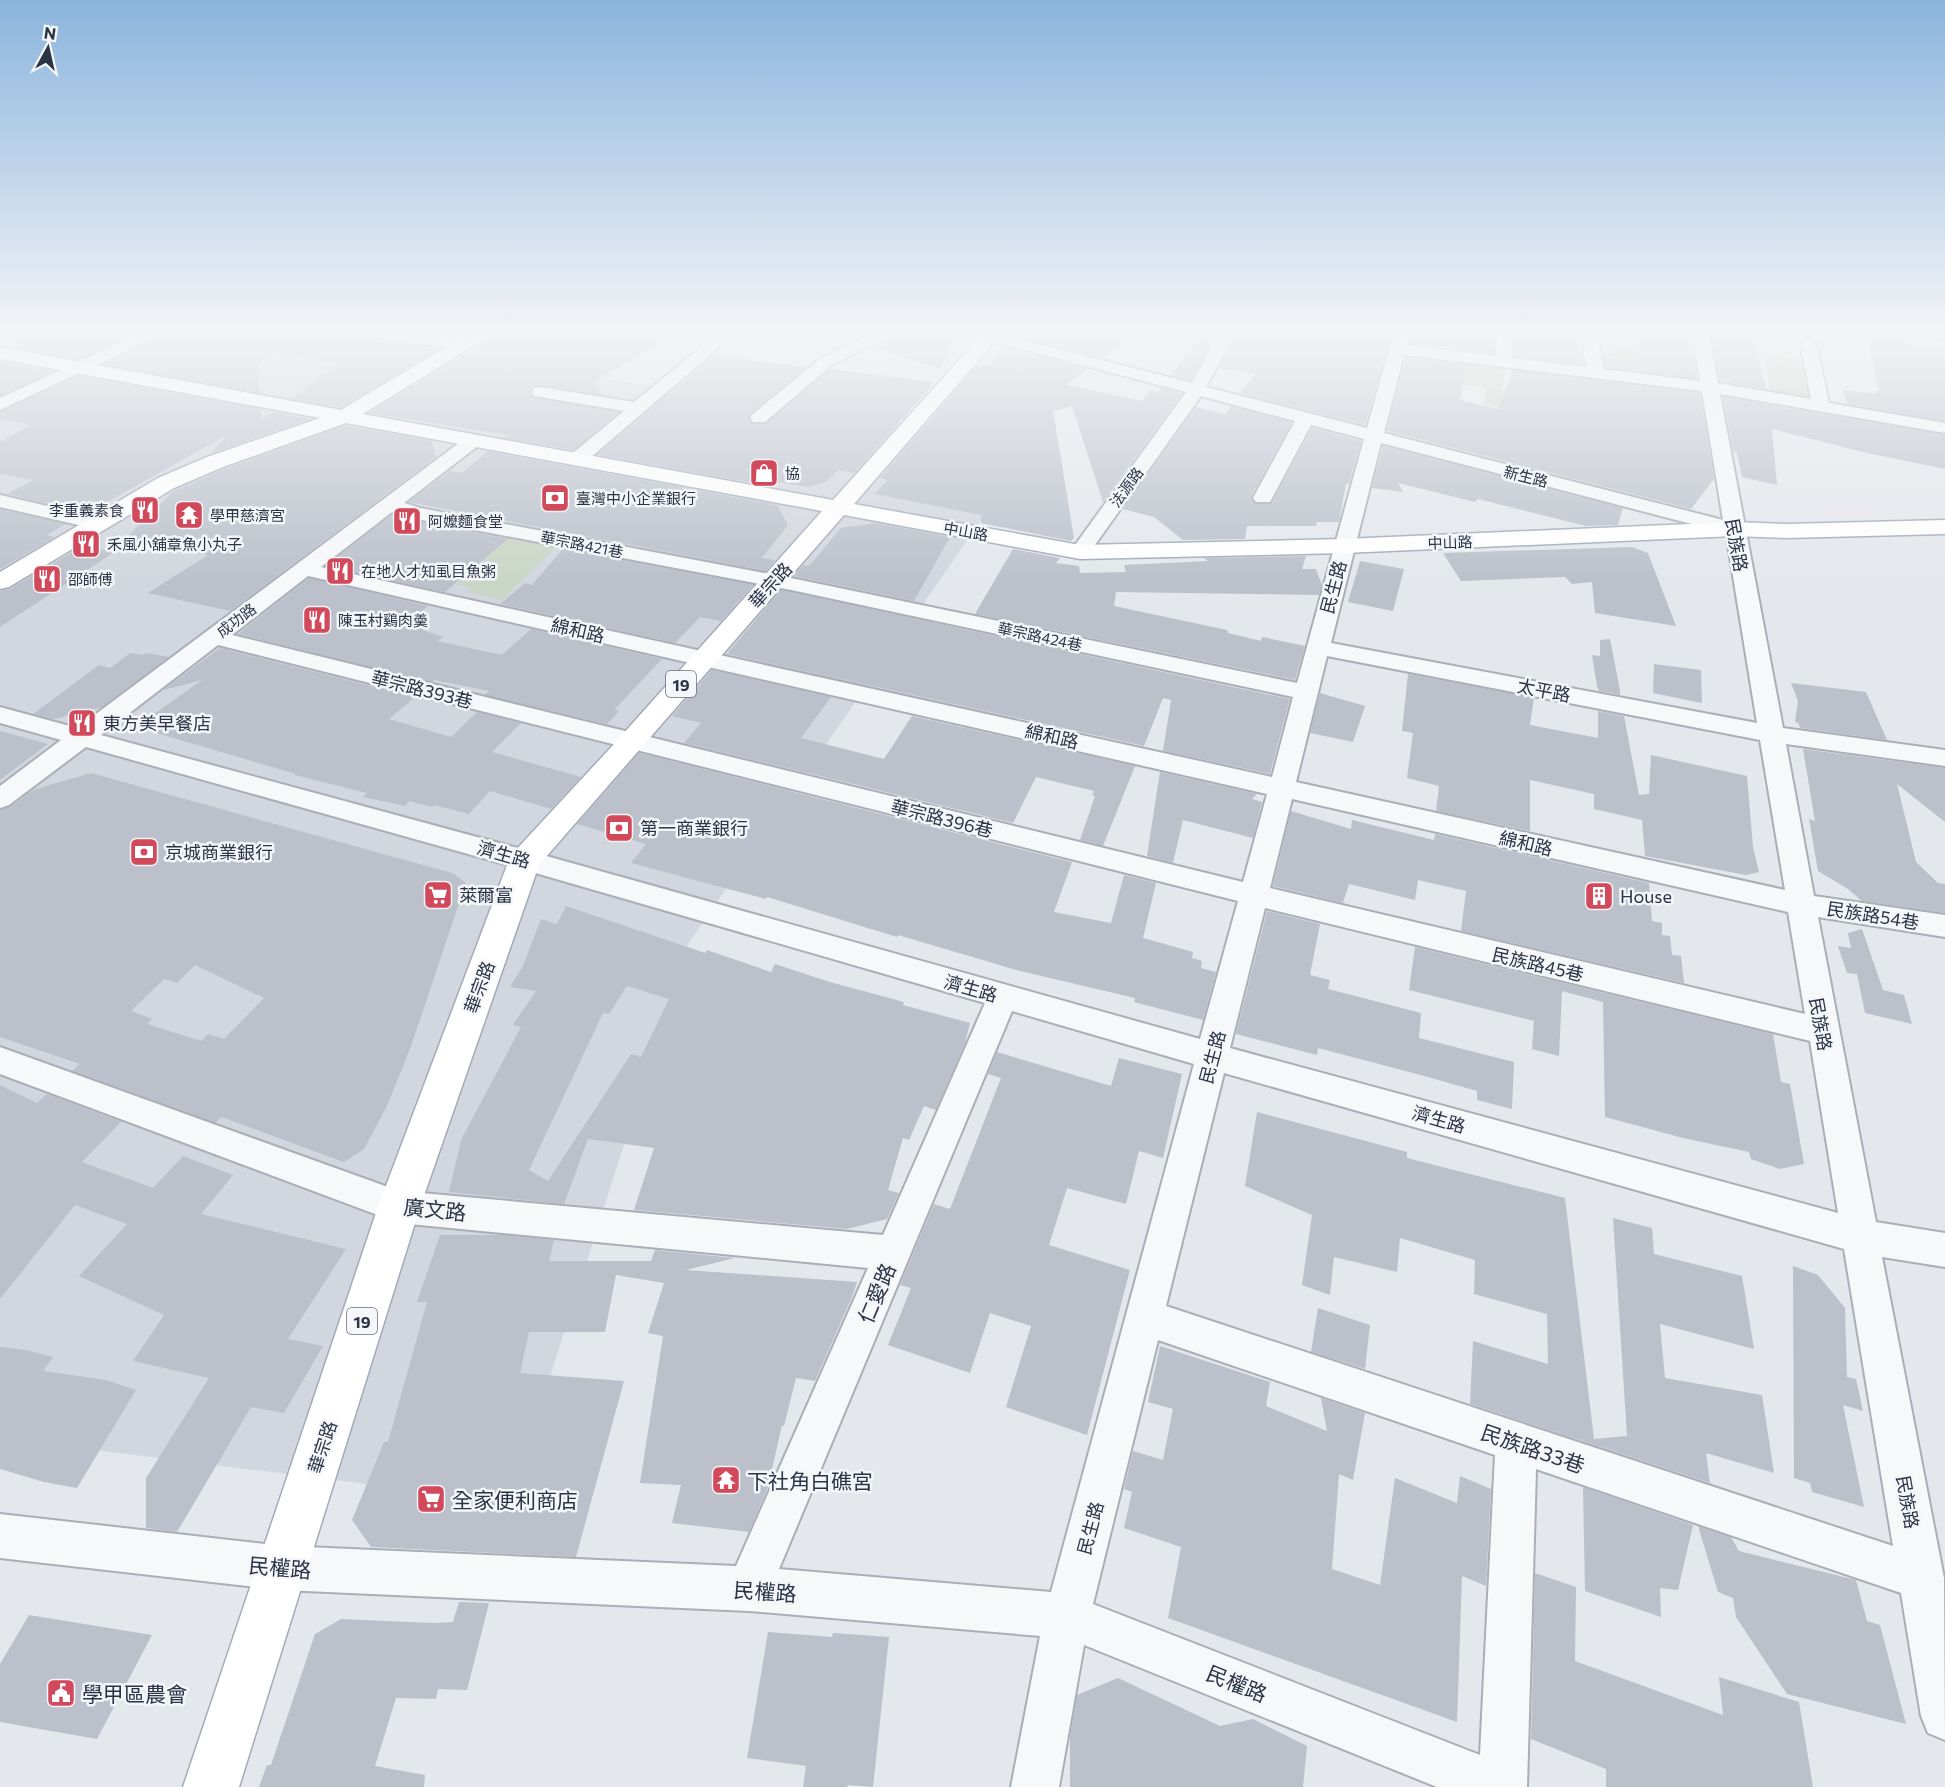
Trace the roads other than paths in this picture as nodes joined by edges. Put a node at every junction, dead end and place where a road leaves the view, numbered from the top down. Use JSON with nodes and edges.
{"nodes":[{"id":1,"x":329,"y":414,"type":"edge"},
{"id":2,"x":347,"y":414,"type":"edge"},
{"id":3,"x":630,"y":414,"type":"edge"},
{"id":4,"x":763,"y":414,"type":"edge"},
{"id":5,"x":916,"y":414,"type":"edge"},
{"id":6,"x":1179,"y":414,"type":"edge"},
{"id":7,"x":1287,"y":414,"type":"edge"},
{"id":8,"x":1379,"y":414,"type":"edge"},
{"id":9,"x":1715,"y":414,"type":"edge"},
{"id":10,"x":1868,"y":414,"type":"edge"},
{"id":11,"x":343,"y":417,"type":"junction"},
{"id":12,"x":759,"y":418,"type":"dead end"},
{"id":13,"x":1305,"y":419,"type":"junction"},
{"id":14,"x":1945,"y":428,"type":"edge"},
{"id":15,"x":1373,"y":436,"type":"junction"},
{"id":16,"x":473,"y":441,"type":"junction"},
{"id":17,"x":576,"y":459,"type":"junction"},
{"id":18,"x":1263,"y":498,"type":"dead end"},
{"id":19,"x":0,"y":501,"type":"edge"},
{"id":20,"x":391,"y":505,"type":"junction"},
{"id":21,"x":838,"y":508,"type":"junction"},
{"id":22,"x":96,"y":523,"type":"junction"},
{"id":23,"x":1945,"y":527,"type":"edge"},
{"id":24,"x":1735,"y":529,"type":"junction"},
{"id":25,"x":1344,"y":546,"type":"junction"},
{"id":26,"x":1080,"y":552,"type":"junction"},
{"id":27,"x":303,"y":569,"type":"junction"},
{"id":28,"x":0,"y":582,"type":"edge"},
{"id":29,"x":773,"y":582,"type":"junction"},
{"id":30,"x":214,"y":637,"type":"junction"},
{"id":31,"x":1318,"y":647,"type":"junction"},
{"id":32,"x":704,"y":658,"type":"junction"},
{"id":33,"x":1306,"y":692,"type":"junction"},
{"id":34,"x":0,"y":715,"type":"edge"},
{"id":35,"x":1771,"y":734,"type":"junction"},
{"id":36,"x":83,"y":737,"type":"junction"},
{"id":37,"x":630,"y":742,"type":"junction"},
{"id":38,"x":1945,"y":758,"type":"edge"},
{"id":39,"x":1281,"y":788,"type":"junction"},
{"id":40,"x":0,"y":800,"type":"edge"},
{"id":41,"x":525,"y":860,"type":"junction"},
{"id":42,"x":1254,"y":895,"type":"junction"},
{"id":43,"x":1800,"y":904,"type":"junction"},
{"id":44,"x":1945,"y":926,"type":"edge"},
{"id":45,"x":1003,"y":997,"type":"junction"},
{"id":46,"x":1823,"y":1031,"type":"junction"},
{"id":47,"x":1212,"y":1056,"type":"junction"},
{"id":48,"x":0,"y":1060,"type":"edge"},
{"id":49,"x":399,"y":1207,"type":"junction"},
{"id":50,"x":1859,"y":1236,"type":"junction"},
{"id":51,"x":1945,"y":1250,"type":"edge"},
{"id":52,"x":894,"y":1253,"type":"junction"},
{"id":53,"x":1144,"y":1317,"type":"junction"},
{"id":54,"x":1516,"y":1442,"type":"junction"},
{"id":55,"x":0,"y":1536,"type":"edge"},
{"id":56,"x":283,"y":1569,"type":"junction"},
{"id":57,"x":1922,"y":1578,"type":"junction"},
{"id":58,"x":748,"y":1589,"type":"junction"},
{"id":59,"x":1067,"y":1616,"type":"junction"},
{"id":60,"x":1945,"y":1716,"type":"edge"},
{"id":61,"x":211,"y":1787,"type":"edge"},
{"id":62,"x":1035,"y":1787,"type":"edge"},
{"id":63,"x":1498,"y":1787,"type":"edge"},
{"id":64,"x":1503,"y":1787,"type":"edge"}],
"edges":[{"from":1,"to":11,"type":"main road","name":"中山路"},
{"from":2,"to":11,"type":"main road"},
{"from":3,"to":17,"type":"street"},
{"from":4,"to":12,"type":"street"},
{"from":5,"to":21,"type":"main road","name":"華宗路","number":"19"},
{"from":6,"to":26,"type":"street","name":"法源路"},
{"from":7,"to":13,"type":"street","name":"新生路"},
{"from":8,"to":15,"type":"street","name":"民生路"},
{"from":9,"to":24,"type":"street","name":"民族路"},
{"from":10,"to":14,"type":"street"},
{"from":11,"to":16,"type":"main road","name":"中山路"},
{"from":11,"to":22,"type":"main road"},
{"from":13,"to":15,"type":"street","name":"新生路"},
{"from":13,"to":18,"type":"street"},
{"from":15,"to":24,"type":"street","name":"新生路"},
{"from":15,"to":25,"type":"street","name":"民生路"},
{"from":16,"to":17,"type":"main road","name":"中山路"},
{"from":16,"to":20,"type":"street","name":"成功路"},
{"from":17,"to":21,"type":"main road","name":"中山路"},
{"from":19,"to":22,"type":"street"},
{"from":20,"to":27,"type":"street","name":"成功路"},
{"from":20,"to":29,"type":"street","name":"華宗路421巷"},
{"from":21,"to":26,"type":"main road","name":"中山路"},
{"from":21,"to":29,"type":"main road","name":"華宗路","number":"19"},
{"from":22,"to":28,"type":"main road"},
{"from":23,"to":24,"type":"main road","name":"中山路"},
{"from":24,"to":25,"type":"main road","name":"中山路"},
{"from":24,"to":35,"type":"street","name":"民族路"},
{"from":25,"to":26,"type":"main road","name":"中山路"},
{"from":25,"to":31,"type":"street","name":"民生路"},
{"from":27,"to":30,"type":"street","name":"成功路"},
{"from":27,"to":32,"type":"street","name":"綿和路"},
{"from":29,"to":32,"type":"main road","name":"華宗路","number":"19"},
{"from":29,"to":33,"type":"street","name":"華宗路424巷"},
{"from":30,"to":36,"type":"street","name":"成功路"},
{"from":30,"to":37,"type":"street","name":"華宗路393巷"},
{"from":31,"to":33,"type":"street","name":"民生路"},
{"from":31,"to":35,"type":"street","name":"太平路"},
{"from":32,"to":37,"type":"main road","name":"華宗路","number":"19"},
{"from":32,"to":39,"type":"street","name":"綿和路"},
{"from":33,"to":39,"type":"street","name":"民生路"},
{"from":34,"to":36,"type":"street","name":"濟生路"},
{"from":35,"to":38,"type":"street","name":"太平路"},
{"from":35,"to":43,"type":"street","name":"民族路"},
{"from":36,"to":40,"type":"street","name":"成功路"},
{"from":36,"to":41,"type":"street","name":"濟生路"},
{"from":37,"to":41,"type":"main road","name":"華宗路","number":"19"},
{"from":37,"to":42,"type":"street","name":"華宗路396巷"},
{"from":39,"to":42,"type":"street","name":"民生路"},
{"from":39,"to":43,"type":"street","name":"綿和路"},
{"from":41,"to":45,"type":"street","name":"濟生路"},
{"from":41,"to":49,"type":"main road","name":"華宗路","number":"19"},
{"from":42,"to":46,"type":"street","name":"民族路45巷"},
{"from":42,"to":47,"type":"street","name":"民生路"},
{"from":43,"to":44,"type":"street","name":"民族路54巷"},
{"from":43,"to":46,"type":"street","name":"民族路"},
{"from":45,"to":47,"type":"street","name":"濟生路"},
{"from":45,"to":52,"type":"street","name":"仁愛路"},
{"from":46,"to":50,"type":"street","name":"民族路"},
{"from":47,"to":50,"type":"street","name":"濟生路"},
{"from":47,"to":53,"type":"street","name":"民生路"},
{"from":48,"to":49,"type":"street","name":"廣文路"},
{"from":49,"to":52,"type":"street","name":"廣文路"},
{"from":49,"to":56,"type":"main road","name":"華宗路","number":"19"},
{"from":50,"to":51,"type":"street","name":"濟生路"},
{"from":50,"to":57,"type":"street","name":"民族路"},
{"from":52,"to":58,"type":"street","name":"仁愛路"},
{"from":53,"to":54,"type":"street","name":"民族路33巷"},
{"from":53,"to":59,"type":"street","name":"民生路"},
{"from":54,"to":57,"type":"street","name":"民族路33巷"},
{"from":54,"to":64,"type":"street"},
{"from":55,"to":56,"type":"street","name":"民權路"},
{"from":56,"to":58,"type":"street","name":"民權路"},
{"from":56,"to":61,"type":"main road","name":"華宗路","number":"19"},
{"from":57,"to":60,"type":"street","name":"民族路"},
{"from":58,"to":59,"type":"street","name":"民權路"},
{"from":59,"to":62,"type":"street","name":"民生路"},
{"from":59,"to":63,"type":"street","name":"民權路"}]}
